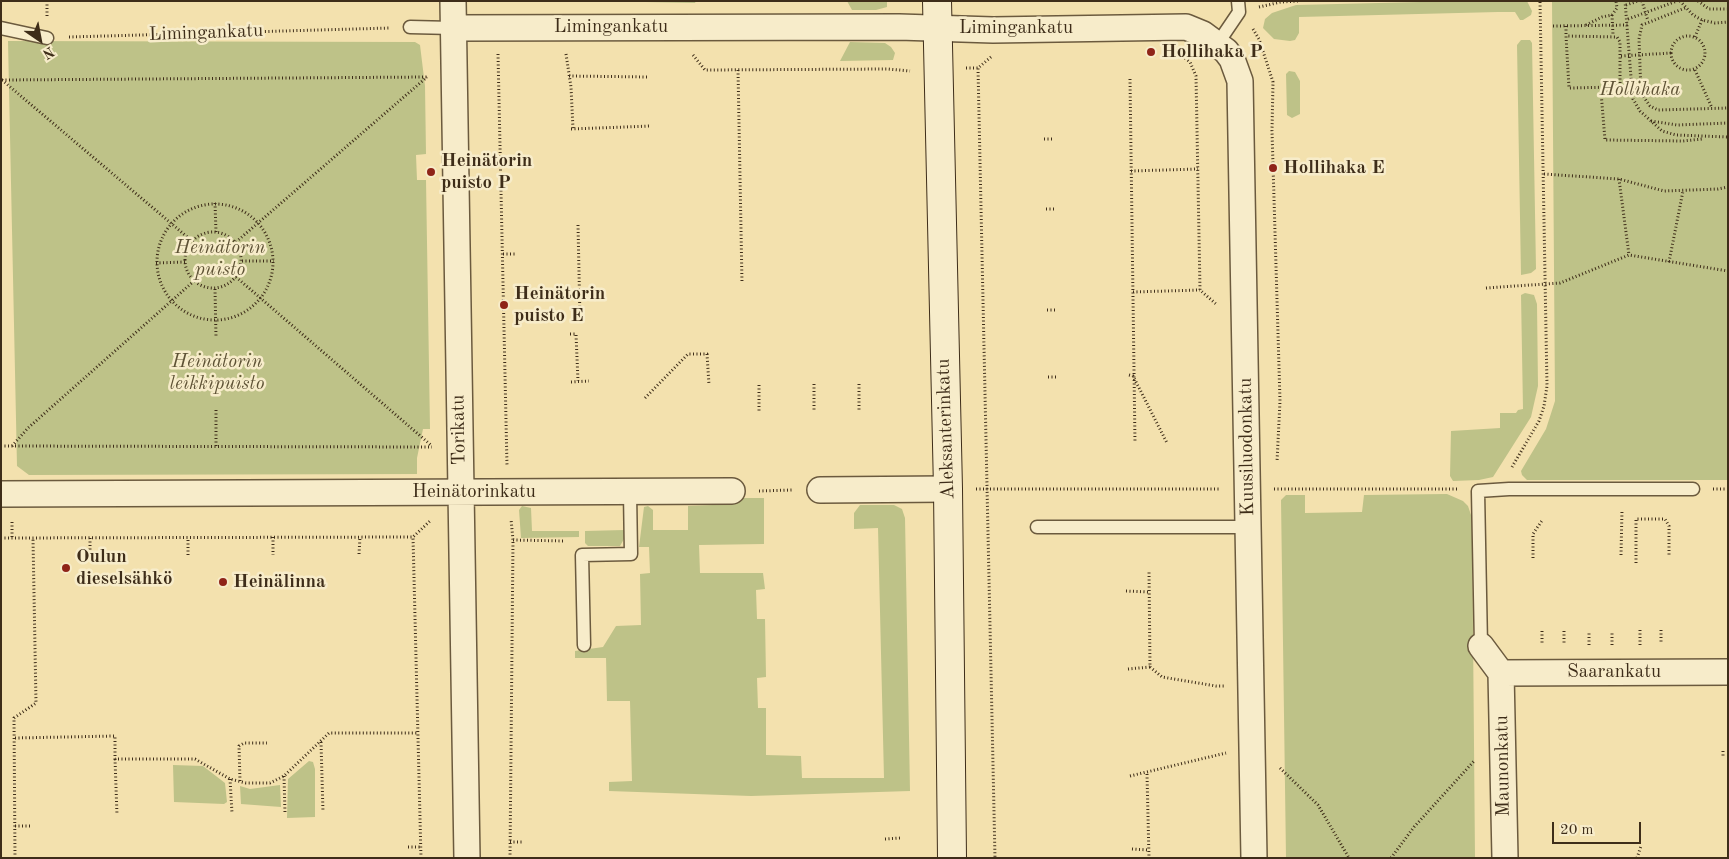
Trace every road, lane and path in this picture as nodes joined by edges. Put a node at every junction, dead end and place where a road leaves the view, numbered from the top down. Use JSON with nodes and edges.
{"nodes":[{"id":1,"x":453,"y":1,"type":"edge"},
{"id":2,"x":1298,"y":1,"type":"edge"},
{"id":3,"x":1540,"y":1,"type":"edge"},
{"id":4,"x":1616,"y":1,"type":"edge"},
{"id":5,"x":1640,"y":1,"type":"edge"},
{"id":6,"x":1679,"y":1,"type":"edge"},
{"id":7,"x":1698,"y":1,"type":"edge"},
{"id":8,"x":1626,"y":3,"type":"edge"},
{"id":9,"x":1238,"y":7,"type":"edge"},
{"id":10,"x":1685,"y":8,"type":"junction"},
{"id":11,"x":1728,"y":9,"type":"edge"},
{"id":12,"x":1646,"y":13,"type":"junction"},
{"id":13,"x":937,"y":14,"type":"edge"},
{"id":14,"x":1612,"y":15,"type":"junction"},
{"id":15,"x":1628,"y":19,"type":"junction"},
{"id":16,"x":1702,"y":20,"type":"junction"},
{"id":17,"x":1648,"y":21,"type":"junction"},
{"id":18,"x":1728,"y":22,"type":"edge"},
{"id":19,"x":1612,"y":25,"type":"junction"},
{"id":20,"x":1629,"y":25,"type":"junction"},
{"id":21,"x":1553,"y":26,"type":"dead end"},
{"id":22,"x":1566,"y":26,"type":"junction"},
{"id":23,"x":1585,"y":26,"type":"junction"},
{"id":24,"x":410,"y":27,"type":"joint"},
{"id":25,"x":497,"y":27,"type":"junction"},
{"id":26,"x":1,"y":28,"type":"edge"},
{"id":27,"x":453,"y":28,"type":"junction"},
{"id":28,"x":992,"y":30,"type":"junction"},
{"id":29,"x":1566,"y":36,"type":"junction"},
{"id":30,"x":1613,"y":36,"type":"junction"},
{"id":31,"x":1695,"y":37,"type":"junction"},
{"id":32,"x":47,"y":38,"type":"joint"},
{"id":33,"x":1218,"y":43,"type":"junction"},
{"id":34,"x":687,"y":47,"type":"dead end"},
{"id":35,"x":565,"y":48,"type":"dead end"},
{"id":36,"x":1671,"y":53,"type":"junction"},
{"id":37,"x":1639,"y":54,"type":"junction"},
{"id":38,"x":1630,"y":55,"type":"junction"},
{"id":39,"x":1620,"y":56,"type":"junction"},
{"id":40,"x":1183,"y":57,"type":"dead end"},
{"id":41,"x":978,"y":68,"type":"junction"},
{"id":42,"x":738,"y":70,"type":"junction"},
{"id":43,"x":938,"y":70,"type":"junction"},
{"id":44,"x":1695,"y":70,"type":"junction"},
{"id":45,"x":570,"y":76,"type":"junction"},
{"id":46,"x":649,"y":77,"type":"dead end"},
{"id":47,"x":1130,"y":79,"type":"dead end"},
{"id":48,"x":1601,"y":89,"type":"junction"},
{"id":49,"x":1632,"y":90,"type":"junction"},
{"id":50,"x":1712,"y":108,"type":"junction"},
{"id":51,"x":1728,"y":108,"type":"edge"},
{"id":52,"x":1650,"y":121,"type":"junction"},
{"id":53,"x":1728,"y":123,"type":"edge"},
{"id":54,"x":651,"y":126,"type":"dead end"},
{"id":55,"x":1728,"y":137,"type":"edge"},
{"id":56,"x":1710,"y":138,"type":"junction"},
{"id":57,"x":1044,"y":139,"type":"dead end"},
{"id":58,"x":1054,"y":139,"type":"dead end"},
{"id":59,"x":1198,"y":169,"type":"junction"},
{"id":60,"x":1131,"y":171,"type":"junction"},
{"id":61,"x":1544,"y":174,"type":"junction"},
{"id":62,"x":1619,"y":179,"type":"junction"},
{"id":63,"x":1728,"y":187,"type":"edge"},
{"id":64,"x":1683,"y":191,"type":"junction"},
{"id":65,"x":215,"y":203,"type":"junction"},
{"id":66,"x":1127,"y":208,"type":"dead end"},
{"id":67,"x":1132,"y":208,"type":"junction"},
{"id":68,"x":1046,"y":209,"type":"dead end"},
{"id":69,"x":1055,"y":209,"type":"dead end"},
{"id":70,"x":170,"y":223,"type":"junction"},
{"id":71,"x":259,"y":223,"type":"junction"},
{"id":72,"x":578,"y":225,"type":"dead end"},
{"id":73,"x":216,"y":232,"type":"junction"},
{"id":74,"x":192,"y":241,"type":"junction"},
{"id":75,"x":236,"y":242,"type":"junction"},
{"id":76,"x":503,"y":254,"type":"junction"},
{"id":77,"x":515,"y":254,"type":"dead end"},
{"id":78,"x":1629,"y":255,"type":"junction"},
{"id":79,"x":242,"y":261,"type":"junction"},
{"id":80,"x":274,"y":261,"type":"junction"},
{"id":81,"x":185,"y":262,"type":"junction"},
{"id":82,"x":1669,"y":262,"type":"junction"},
{"id":83,"x":156,"y":263,"type":"junction"},
{"id":84,"x":1728,"y":271,"type":"edge"},
{"id":85,"x":236,"y":277,"type":"junction"},
{"id":86,"x":194,"y":281,"type":"junction"},
{"id":87,"x":742,"y":283,"type":"dead end"},
{"id":88,"x":1546,"y":285,"type":"junction"},
{"id":89,"x":1486,"y":288,"type":"dead end"},
{"id":90,"x":215,"y":289,"type":"junction"},
{"id":91,"x":1200,"y":290,"type":"junction"},
{"id":92,"x":1133,"y":292,"type":"junction"},
{"id":93,"x":260,"y":299,"type":"junction"},
{"id":94,"x":172,"y":301,"type":"junction"},
{"id":95,"x":1218,"y":306,"type":"dead end"},
{"id":96,"x":1047,"y":310,"type":"dead end"},
{"id":97,"x":1057,"y":310,"type":"dead end"},
{"id":98,"x":580,"y":319,"type":"dead end"},
{"id":99,"x":216,"y":320,"type":"junction"},
{"id":100,"x":570,"y":334,"type":"dead end"},
{"id":101,"x":216,"y":337,"type":"dead end"},
{"id":102,"x":1131,"y":376,"type":"junction"},
{"id":103,"x":1048,"y":377,"type":"dead end"},
{"id":104,"x":1058,"y":377,"type":"dead end"},
{"id":105,"x":589,"y":381,"type":"dead end"},
{"id":106,"x":571,"y":382,"type":"dead end"},
{"id":107,"x":578,"y":382,"type":"junction"},
{"id":108,"x":814,"y":384,"type":"dead end"},
{"id":109,"x":859,"y":384,"type":"dead end"},
{"id":110,"x":709,"y":385,"type":"dead end"},
{"id":111,"x":759,"y":385,"type":"dead end"},
{"id":112,"x":645,"y":398,"type":"dead end"},
{"id":113,"x":216,"y":410,"type":"dead end"},
{"id":114,"x":814,"y":411,"type":"dead end"},
{"id":115,"x":859,"y":411,"type":"dead end"},
{"id":116,"x":760,"y":412,"type":"dead end"},
{"id":117,"x":1167,"y":442,"type":"dead end"},
{"id":118,"x":1135,"y":443,"type":"dead end"},
{"id":119,"x":1,"y":446,"type":"edge"},
{"id":120,"x":12,"y":446,"type":"junction"},
{"id":121,"x":216,"y":446,"type":"junction"},
{"id":122,"x":1222,"y":479,"type":"dead end"},
{"id":123,"x":948,"y":489,"type":"junction"},
{"id":124,"x":986,"y":489,"type":"junction"},
{"id":125,"x":1222,"y":489,"type":"junction"},
{"id":126,"x":1509,"y":489,"type":"junction"},
{"id":127,"x":1693,"y":489,"type":"dead end"},
{"id":128,"x":820,"y":490,"type":"joint"},
{"id":129,"x":1248,"y":490,"type":"junction"},
{"id":130,"x":1622,"y":490,"type":"junction"},
{"id":131,"x":732,"y":491,"type":"joint"},
{"id":132,"x":1478,"y":491,"type":"junction"},
{"id":133,"x":434,"y":492,"type":"junction"},
{"id":134,"x":508,"y":492,"type":"junction"},
{"id":135,"x":630,"y":492,"type":"junction"},
{"id":136,"x":460,"y":493,"type":"junction"},
{"id":137,"x":1,"y":494,"type":"edge"},
{"id":138,"x":1543,"y":520,"type":"dead end"},
{"id":139,"x":1038,"y":527,"type":"dead end"},
{"id":140,"x":1248,"y":527,"type":"junction"},
{"id":141,"x":273,"y":537,"type":"junction"},
{"id":142,"x":360,"y":537,"type":"junction"},
{"id":143,"x":413,"y":537,"type":"junction"},
{"id":144,"x":1,"y":538,"type":"edge"},
{"id":145,"x":90,"y":538,"type":"junction"},
{"id":146,"x":188,"y":538,"type":"junction"},
{"id":147,"x":33,"y":539,"type":"junction"},
{"id":148,"x":513,"y":540,"type":"junction"},
{"id":149,"x":359,"y":554,"type":"dead end"},
{"id":150,"x":274,"y":555,"type":"dead end"},
{"id":151,"x":582,"y":555,"type":"junction"},
{"id":152,"x":1621,"y":555,"type":"dead end"},
{"id":153,"x":90,"y":556,"type":"dead end"},
{"id":154,"x":188,"y":556,"type":"dead end"},
{"id":155,"x":1669,"y":557,"type":"dead end"},
{"id":156,"x":1533,"y":558,"type":"dead end"},
{"id":157,"x":1636,"y":563,"type":"dead end"},
{"id":158,"x":1149,"y":571,"type":"dead end"},
{"id":159,"x":1126,"y":591,"type":"dead end"},
{"id":160,"x":1149,"y":592,"type":"junction"},
{"id":161,"x":1564,"y":630,"type":"dead end"},
{"id":162,"x":1612,"y":630,"type":"dead end"},
{"id":163,"x":1640,"y":630,"type":"dead end"},
{"id":164,"x":1661,"y":630,"type":"dead end"},
{"id":165,"x":1542,"y":631,"type":"dead end"},
{"id":166,"x":1589,"y":631,"type":"dead end"},
{"id":167,"x":1542,"y":640,"type":"dead end"},
{"id":168,"x":1564,"y":640,"type":"dead end"},
{"id":169,"x":1589,"y":640,"type":"dead end"},
{"id":170,"x":1612,"y":640,"type":"dead end"},
{"id":171,"x":1640,"y":640,"type":"dead end"},
{"id":172,"x":1661,"y":640,"type":"dead end"},
{"id":173,"x":584,"y":645,"type":"dead end"},
{"id":174,"x":1481,"y":646,"type":"joint"},
{"id":175,"x":1150,"y":668,"type":"junction"},
{"id":176,"x":1128,"y":669,"type":"dead end"},
{"id":177,"x":1728,"y":672,"type":"edge"},
{"id":178,"x":1501,"y":673,"type":"junction"},
{"id":179,"x":1226,"y":686,"type":"dead end"},
{"id":180,"x":418,"y":733,"type":"junction"},
{"id":181,"x":14,"y":738,"type":"junction"},
{"id":182,"x":321,"y":742,"type":"junction"},
{"id":183,"x":267,"y":743,"type":"dead end"},
{"id":184,"x":1723,"y":751,"type":"dead end"},
{"id":185,"x":1226,"y":753,"type":"dead end"},
{"id":186,"x":1480,"y":754,"type":"dead end"},
{"id":187,"x":1723,"y":757,"type":"dead end"},
{"id":188,"x":115,"y":759,"type":"junction"},
{"id":189,"x":1279,"y":767,"type":"dead end"},
{"id":190,"x":1147,"y":774,"type":"junction"},
{"id":191,"x":284,"y":776,"type":"junction"},
{"id":192,"x":1130,"y":776,"type":"dead end"},
{"id":193,"x":230,"y":779,"type":"junction"},
{"id":194,"x":240,"y":781,"type":"junction"},
{"id":195,"x":232,"y":812,"type":"dead end"},
{"id":196,"x":323,"y":812,"type":"dead end"},
{"id":197,"x":285,"y":813,"type":"dead end"},
{"id":198,"x":117,"y":816,"type":"dead end"},
{"id":199,"x":15,"y":826,"type":"junction"},
{"id":200,"x":31,"y":826,"type":"dead end"},
{"id":201,"x":901,"y":838,"type":"dead end"},
{"id":202,"x":885,"y":839,"type":"dead end"},
{"id":203,"x":510,"y":842,"type":"junction"},
{"id":204,"x":522,"y":842,"type":"dead end"},
{"id":205,"x":1641,"y":846,"type":"dead end"},
{"id":206,"x":408,"y":847,"type":"dead end"},
{"id":207,"x":420,"y":847,"type":"junction"},
{"id":208,"x":1132,"y":849,"type":"dead end"},
{"id":209,"x":1149,"y":850,"type":"junction"},
{"id":210,"x":15,"y":858,"type":"edge"},
{"id":211,"x":421,"y":858,"type":"edge"},
{"id":212,"x":467,"y":858,"type":"edge"},
{"id":213,"x":510,"y":858,"type":"edge"},
{"id":214,"x":952,"y":858,"type":"edge"},
{"id":215,"x":994,"y":858,"type":"edge"},
{"id":216,"x":1149,"y":858,"type":"edge"},
{"id":217,"x":1254,"y":858,"type":"edge"},
{"id":218,"x":1349,"y":858,"type":"edge"},
{"id":219,"x":1391,"y":858,"type":"edge"},
{"id":220,"x":1505,"y":858,"type":"edge"},
{"id":221,"x":1636,"y":858,"type":"edge"}],
"edges":[{"from":1,"to":27,"type":"street","name":"Torikatu"},
{"from":2,"to":9,"type":"path"},
{"from":3,"to":61,"type":"path"},
{"from":4,"to":14,"type":"path"},
{"from":5,"to":8,"type":"path"},
{"from":5,"to":12,"type":"path"},
{"from":6,"to":10,"type":"path"},
{"from":6,"to":12,"type":"path"},
{"from":7,"to":11,"type":"path"},
{"from":8,"to":15,"type":"path"},
{"from":9,"to":33,"type":"lane"},
{"from":10,"to":16,"type":"path"},
{"from":10,"to":17,"type":"path"},
{"from":12,"to":15,"type":"path"},
{"from":12,"to":17,"type":"path"},
{"from":13,"to":25,"type":"street","name":"Limingankatu"},
{"from":13,"to":28,"type":"street","name":"Limingankatu"},
{"from":13,"to":43,"type":"main road","name":"Aleksanterinkatu"},
{"from":14,"to":19,"type":"path"},
{"from":14,"to":23,"type":"path"},
{"from":15,"to":20,"type":"path"},
{"from":16,"to":18,"type":"path"},
{"from":16,"to":31,"type":"path"},
{"from":17,"to":37,"type":"path"},
{"from":19,"to":20,"type":"path"},
{"from":19,"to":23,"type":"path"},
{"from":19,"to":30,"type":"path"},
{"from":20,"to":38,"type":"path"},
{"from":21,"to":22,"type":"path"},
{"from":22,"to":23,"type":"path"},
{"from":22,"to":29,"type":"path"},
{"from":24,"to":27,"type":"lane","name":"Limingankatu"},
{"from":24,"to":32,"type":"path","name":"Limingankatu"},
{"from":25,"to":27,"type":"street","name":"Limingankatu"},
{"from":25,"to":76,"type":"path"},
{"from":26,"to":32,"type":"lane"},
{"from":27,"to":136,"type":"street","name":"Torikatu"},
{"from":28,"to":33,"type":"street","name":"Limingankatu"},
{"from":28,"to":41,"type":"path"},
{"from":29,"to":30,"type":"path"},
{"from":29,"to":48,"type":"path"},
{"from":30,"to":39,"type":"path"},
{"from":31,"to":36,"type":"path"},
{"from":31,"to":44,"type":"path"},
{"from":33,"to":129,"type":"street","name":"Kuusiluodonkatu"},
{"from":34,"to":42,"type":"path"},
{"from":35,"to":45,"type":"path"},
{"from":36,"to":37,"type":"path"},
{"from":36,"to":44,"type":"path"},
{"from":37,"to":38,"type":"path"},
{"from":37,"to":50,"type":"path"},
{"from":38,"to":39,"type":"path"},
{"from":38,"to":49,"type":"path"},
{"from":39,"to":48,"type":"path"},
{"from":40,"to":59,"type":"path"},
{"from":41,"to":43,"type":"path"},
{"from":41,"to":124,"type":"path"},
{"from":42,"to":43,"type":"path"},
{"from":42,"to":87,"type":"path"},
{"from":43,"to":123,"type":"main road","name":"Aleksanterinkatu"},
{"from":44,"to":50,"type":"path"},
{"from":45,"to":46,"type":"path"},
{"from":45,"to":54,"type":"path"},
{"from":47,"to":60,"type":"path"},
{"from":48,"to":49,"type":"path"},
{"from":48,"to":56,"type":"path"},
{"from":49,"to":52,"type":"path"},
{"from":50,"to":51,"type":"path"},
{"from":52,"to":53,"type":"path"},
{"from":52,"to":56,"type":"path"},
{"from":55,"to":56,"type":"path"},
{"from":57,"to":58,"type":"path"},
{"from":59,"to":60,"type":"path"},
{"from":59,"to":91,"type":"path"},
{"from":60,"to":67,"type":"path"},
{"from":61,"to":62,"type":"path"},
{"from":61,"to":88,"type":"path"},
{"from":62,"to":64,"type":"path"},
{"from":62,"to":78,"type":"path"},
{"from":63,"to":64,"type":"path"},
{"from":64,"to":82,"type":"path"},
{"from":65,"to":70,"type":"path"},
{"from":65,"to":71,"type":"path"},
{"from":65,"to":73,"type":"path"},
{"from":66,"to":67,"type":"path"},
{"from":67,"to":92,"type":"path"},
{"from":68,"to":69,"type":"path"},
{"from":70,"to":71,"type":"path"},
{"from":70,"to":74,"type":"path"},
{"from":70,"to":83,"type":"path"},
{"from":71,"to":75,"type":"path"},
{"from":71,"to":80,"type":"path"},
{"from":72,"to":98,"type":"path"},
{"from":73,"to":74,"type":"path"},
{"from":73,"to":75,"type":"path"},
{"from":74,"to":81,"type":"path"},
{"from":75,"to":79,"type":"path"},
{"from":76,"to":77,"type":"path"},
{"from":76,"to":134,"type":"path"},
{"from":78,"to":82,"type":"path"},
{"from":78,"to":88,"type":"path"},
{"from":79,"to":80,"type":"path"},
{"from":79,"to":85,"type":"path"},
{"from":80,"to":93,"type":"path"},
{"from":81,"to":83,"type":"path"},
{"from":81,"to":86,"type":"path"},
{"from":82,"to":84,"type":"path"},
{"from":83,"to":94,"type":"path"},
{"from":85,"to":90,"type":"path"},
{"from":85,"to":93,"type":"path"},
{"from":86,"to":90,"type":"path"},
{"from":86,"to":94,"type":"path"},
{"from":88,"to":89,"type":"path"},
{"from":88,"to":126,"type":"path"},
{"from":90,"to":99,"type":"path"},
{"from":91,"to":92,"type":"path"},
{"from":91,"to":95,"type":"path"},
{"from":92,"to":102,"type":"path"},
{"from":93,"to":99,"type":"path"},
{"from":93,"to":121,"type":"path"},
{"from":94,"to":99,"type":"path"},
{"from":94,"to":120,"type":"path"},
{"from":96,"to":97,"type":"path"},
{"from":99,"to":101,"type":"path"},
{"from":100,"to":107,"type":"path"},
{"from":102,"to":117,"type":"path"},
{"from":102,"to":118,"type":"path"},
{"from":103,"to":104,"type":"path"},
{"from":105,"to":107,"type":"path"},
{"from":106,"to":107,"type":"path"},
{"from":108,"to":114,"type":"path"},
{"from":109,"to":115,"type":"path"},
{"from":110,"to":112,"type":"path"},
{"from":111,"to":116,"type":"path"},
{"from":113,"to":121,"type":"path"},
{"from":119,"to":120,"type":"path"},
{"from":120,"to":121,"type":"path"},
{"from":122,"to":125,"type":"path"},
{"from":123,"to":124,"type":"path"},
{"from":123,"to":128,"type":"street"},
{"from":123,"to":214,"type":"main road","name":"Aleksanterinkatu"},
{"from":124,"to":125,"type":"path"},
{"from":124,"to":215,"type":"path"},
{"from":125,"to":129,"type":"path"},
{"from":126,"to":130,"type":"lane"},
{"from":126,"to":132,"type":"lane"},
{"from":127,"to":130,"type":"lane"},
{"from":128,"to":131,"type":"path"},
{"from":129,"to":132,"type":"path"},
{"from":129,"to":140,"type":"street","name":"Kuusiluodonkatu"},
{"from":130,"to":152,"type":"path"},
{"from":131,"to":135,"type":"street","name":"Heinätorinkatu"},
{"from":132,"to":174,"type":"lane"},
{"from":133,"to":136,"type":"street","name":"Heinätorinkatu"},
{"from":133,"to":137,"type":"street","name":"Heinätorinkatu"},
{"from":133,"to":143,"type":"path"},
{"from":134,"to":135,"type":"street","name":"Heinätorinkatu"},
{"from":134,"to":136,"type":"street","name":"Heinätorinkatu"},
{"from":134,"to":148,"type":"path"},
{"from":135,"to":151,"type":"lane"},
{"from":136,"to":212,"type":"street","name":"Torikatu"},
{"from":138,"to":156,"type":"path"},
{"from":139,"to":140,"type":"lane"},
{"from":140,"to":217,"type":"street","name":"Kuusiluodonkatu"},
{"from":141,"to":142,"type":"path"},
{"from":141,"to":146,"type":"path"},
{"from":141,"to":150,"type":"path"},
{"from":142,"to":143,"type":"path"},
{"from":142,"to":149,"type":"path"},
{"from":143,"to":180,"type":"path"},
{"from":144,"to":147,"type":"path"},
{"from":145,"to":146,"type":"path"},
{"from":145,"to":147,"type":"path"},
{"from":145,"to":153,"type":"path"},
{"from":146,"to":154,"type":"path"},
{"from":147,"to":181,"type":"path"},
{"from":148,"to":151,"type":"path"},
{"from":148,"to":203,"type":"path"},
{"from":151,"to":173,"type":"lane"},
{"from":155,"to":157,"type":"path"},
{"from":158,"to":160,"type":"path"},
{"from":159,"to":160,"type":"path"},
{"from":160,"to":175,"type":"path"},
{"from":161,"to":168,"type":"path"},
{"from":162,"to":170,"type":"path"},
{"from":163,"to":171,"type":"path"},
{"from":164,"to":172,"type":"path"},
{"from":165,"to":167,"type":"path"},
{"from":166,"to":169,"type":"path"},
{"from":174,"to":178,"type":"street"},
{"from":175,"to":176,"type":"path"},
{"from":175,"to":179,"type":"path"},
{"from":177,"to":178,"type":"street","name":"Saarankatu"},
{"from":178,"to":220,"type":"street","name":"Maunonkatu"},
{"from":180,"to":182,"type":"path"},
{"from":180,"to":207,"type":"path"},
{"from":181,"to":188,"type":"path"},
{"from":181,"to":199,"type":"path"},
{"from":182,"to":191,"type":"path"},
{"from":182,"to":196,"type":"path"},
{"from":183,"to":194,"type":"path"},
{"from":184,"to":187,"type":"path"},
{"from":185,"to":190,"type":"path"},
{"from":186,"to":219,"type":"path"},
{"from":188,"to":193,"type":"path"},
{"from":188,"to":198,"type":"path"},
{"from":189,"to":218,"type":"path"},
{"from":190,"to":192,"type":"path"},
{"from":190,"to":209,"type":"path"},
{"from":191,"to":194,"type":"path"},
{"from":191,"to":197,"type":"path"},
{"from":193,"to":194,"type":"path"},
{"from":193,"to":195,"type":"path"},
{"from":199,"to":200,"type":"path"},
{"from":199,"to":210,"type":"path"},
{"from":201,"to":202,"type":"path"},
{"from":203,"to":204,"type":"path"},
{"from":203,"to":213,"type":"path"},
{"from":205,"to":221,"type":"path"},
{"from":206,"to":207,"type":"path"},
{"from":207,"to":211,"type":"path"},
{"from":208,"to":209,"type":"path"},
{"from":209,"to":216,"type":"path"}]}
